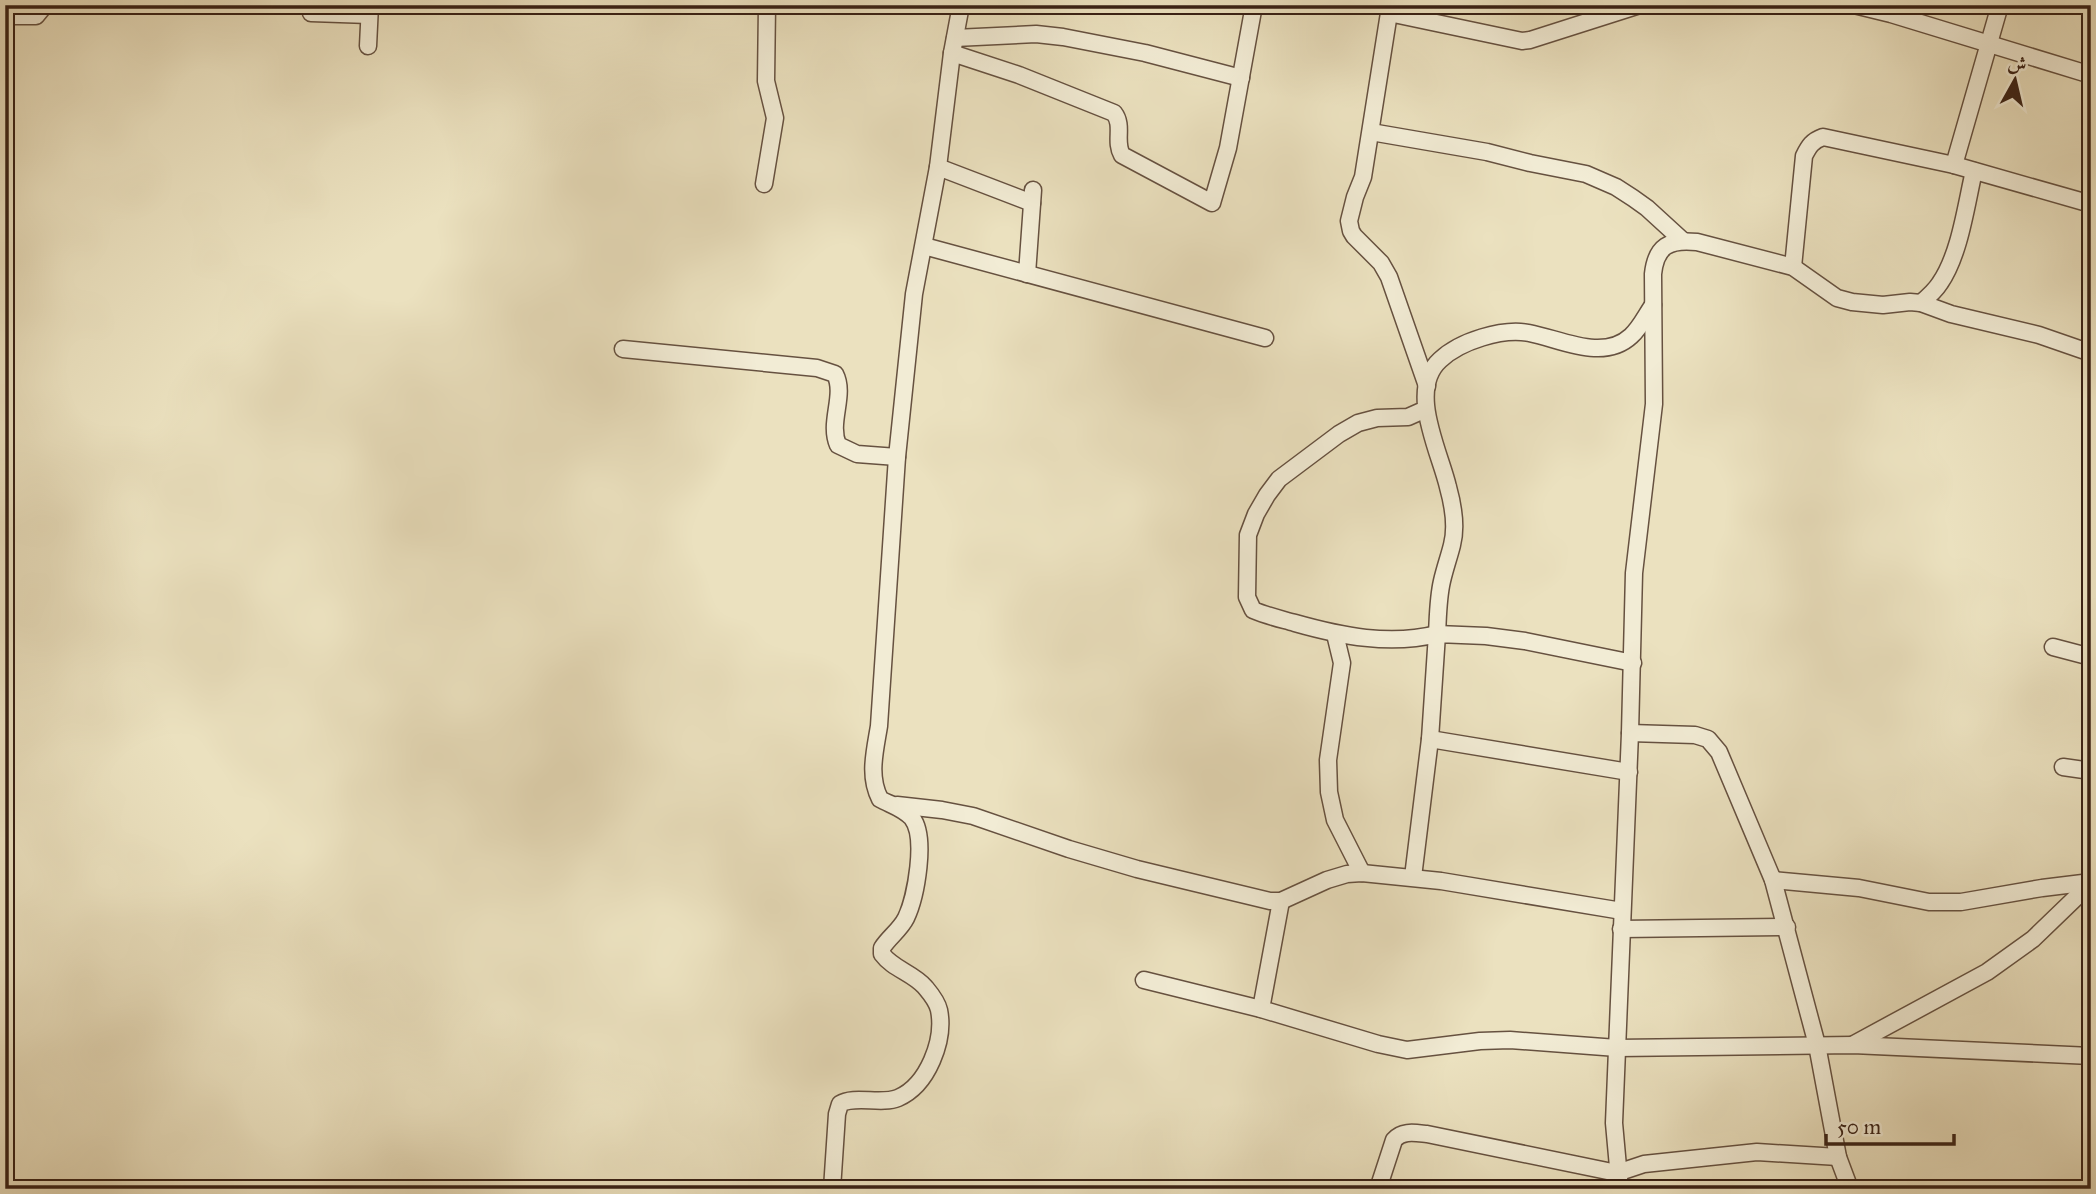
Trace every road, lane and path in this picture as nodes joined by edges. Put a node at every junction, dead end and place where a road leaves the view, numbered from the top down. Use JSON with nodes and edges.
{"nodes":[{"id":1,"x":45,"y":5,"type":"edge"},
{"id":2,"x":767,"y":5,"type":"edge"},
{"id":3,"x":961,"y":5,"type":"edge"},
{"id":4,"x":1254,"y":5,"type":"edge"},
{"id":5,"x":1640,"y":5,"type":"edge"},
{"id":6,"x":1854,"y":5,"type":"edge"},
{"id":7,"x":2000,"y":5,"type":"edge"},
{"id":8,"x":1390,"y":9,"type":"edge"},
{"id":9,"x":369,"y":10,"type":"edge"},
{"id":10,"x":311,"y":13,"type":"dead end"},
{"id":11,"x":5,"y":16,"type":"edge"},
{"id":12,"x":1989,"y":44,"type":"junction"},
{"id":13,"x":953,"y":45,"type":"junction"},
{"id":14,"x":368,"y":46,"type":"dead end"},
{"id":15,"x":2091,"y":75,"type":"edge"},
{"id":16,"x":1241,"y":78,"type":"junction"},
{"id":17,"x":1371,"y":132,"type":"junction"},
{"id":18,"x":1954,"y":165,"type":"junction"},
{"id":19,"x":938,"y":167,"type":"junction"},
{"id":20,"x":1974,"y":171,"type":"junction"},
{"id":21,"x":764,"y":184,"type":"dead end"},
{"id":22,"x":2091,"y":204,"type":"edge"},
{"id":23,"x":1682,"y":240,"type":"junction"},
{"id":24,"x":924,"y":246,"type":"junction"},
{"id":25,"x":1793,"y":267,"type":"junction"},
{"id":26,"x":1027,"y":274,"type":"junction"},
{"id":27,"x":1920,"y":303,"type":"junction"},
{"id":28,"x":1653,"y":305,"type":"junction"},
{"id":29,"x":1265,"y":338,"type":"dead end"},
{"id":30,"x":623,"y":349,"type":"dead end"},
{"id":31,"x":2091,"y":353,"type":"edge"},
{"id":32,"x":1427,"y":386,"type":"junction"},
{"id":33,"x":1426,"y":408,"type":"junction"},
{"id":34,"x":897,"y":457,"type":"junction"},
{"id":35,"x":1335,"y":634,"type":"junction"},
{"id":36,"x":1437,"y":634,"type":"junction"},
{"id":37,"x":2053,"y":647,"type":"dead end"},
{"id":38,"x":2091,"y":657,"type":"edge"},
{"id":39,"x":1633,"y":663,"type":"junction"},
{"id":40,"x":1630,"y":733,"type":"junction"},
{"id":41,"x":1430,"y":739,"type":"junction"},
{"id":42,"x":2063,"y":767,"type":"dead end"},
{"id":43,"x":2091,"y":771,"type":"edge"},
{"id":44,"x":1629,"y":772,"type":"junction"},
{"id":45,"x":892,"y":804,"type":"junction"},
{"id":46,"x":1362,"y":873,"type":"junction"},
{"id":47,"x":1413,"y":877,"type":"junction"},
{"id":48,"x":1773,"y":880,"type":"junction"},
{"id":49,"x":2091,"y":882,"type":"edge"},
{"id":50,"x":1282,"y":901,"type":"junction"},
{"id":51,"x":1622,"y":911,"type":"junction"},
{"id":52,"x":1787,"y":927,"type":"junction"},
{"id":53,"x":1621,"y":929,"type":"junction"},
{"id":54,"x":1144,"y":980,"type":"dead end"},
{"id":55,"x":1261,"y":1009,"type":"junction"},
{"id":56,"x":1817,"y":1045,"type":"junction"},
{"id":57,"x":1853,"y":1045,"type":"junction"},
{"id":58,"x":1617,"y":1048,"type":"junction"},
{"id":59,"x":2091,"y":1056,"type":"edge"},
{"id":60,"x":1838,"y":1157,"type":"junction"},
{"id":61,"x":1619,"y":1181,"type":"edge"},
{"id":62,"x":832,"y":1189,"type":"edge"},
{"id":63,"x":1378,"y":1189,"type":"edge"},
{"id":64,"x":1850,"y":1189,"type":"edge"}],
"edges":[{"from":1,"to":11,"type":"street"},
{"from":2,"to":21,"type":"street"},
{"from":3,"to":13,"type":"street"},
{"from":4,"to":16,"type":"street"},
{"from":5,"to":8,"type":"street"},
{"from":6,"to":12,"type":"street"},
{"from":7,"to":12,"type":"street"},
{"from":8,"to":17,"type":"street"},
{"from":9,"to":10,"type":"street"},
{"from":9,"to":14,"type":"street"},
{"from":12,"to":15,"type":"street"},
{"from":12,"to":18,"type":"street"},
{"from":13,"to":16,"type":"street"},
{"from":13,"to":16,"type":"street"},
{"from":13,"to":19,"type":"street"},
{"from":17,"to":23,"type":"street"},
{"from":17,"to":32,"type":"street"},
{"from":18,"to":20,"type":"street"},
{"from":18,"to":25,"type":"street"},
{"from":19,"to":24,"type":"street"},
{"from":19,"to":26,"type":"street"},
{"from":20,"to":22,"type":"street"},
{"from":20,"to":27,"type":"street"},
{"from":23,"to":25,"type":"street"},
{"from":23,"to":28,"type":"street"},
{"from":24,"to":26,"type":"street"},
{"from":24,"to":34,"type":"street"},
{"from":25,"to":27,"type":"street"},
{"from":26,"to":29,"type":"street"},
{"from":27,"to":31,"type":"street"},
{"from":28,"to":32,"type":"street"},
{"from":28,"to":39,"type":"street"},
{"from":30,"to":34,"type":"street"},
{"from":32,"to":33,"type":"street"},
{"from":33,"to":35,"type":"street"},
{"from":33,"to":36,"type":"street"},
{"from":34,"to":45,"type":"street"},
{"from":35,"to":36,"type":"street"},
{"from":35,"to":46,"type":"street"},
{"from":36,"to":39,"type":"street"},
{"from":36,"to":41,"type":"street"},
{"from":37,"to":38,"type":"street"},
{"from":39,"to":40,"type":"street"},
{"from":40,"to":44,"type":"street"},
{"from":40,"to":48,"type":"street"},
{"from":41,"to":44,"type":"street"},
{"from":41,"to":47,"type":"street"},
{"from":42,"to":43,"type":"street"},
{"from":44,"to":51,"type":"street"},
{"from":45,"to":50,"type":"street"},
{"from":45,"to":62,"type":"street"},
{"from":46,"to":47,"type":"street"},
{"from":46,"to":50,"type":"street"},
{"from":47,"to":51,"type":"street"},
{"from":48,"to":49,"type":"street"},
{"from":48,"to":52,"type":"street"},
{"from":49,"to":57,"type":"street"},
{"from":50,"to":55,"type":"street"},
{"from":51,"to":53,"type":"street"},
{"from":52,"to":53,"type":"street"},
{"from":52,"to":56,"type":"street"},
{"from":53,"to":58,"type":"street"},
{"from":54,"to":55,"type":"street"},
{"from":55,"to":58,"type":"street"},
{"from":56,"to":57,"type":"street"},
{"from":56,"to":58,"type":"street"},
{"from":56,"to":60,"type":"street"},
{"from":57,"to":59,"type":"street"},
{"from":58,"to":61,"type":"street"},
{"from":60,"to":61,"type":"street"},
{"from":60,"to":64,"type":"street"},
{"from":61,"to":63,"type":"street"}]}
